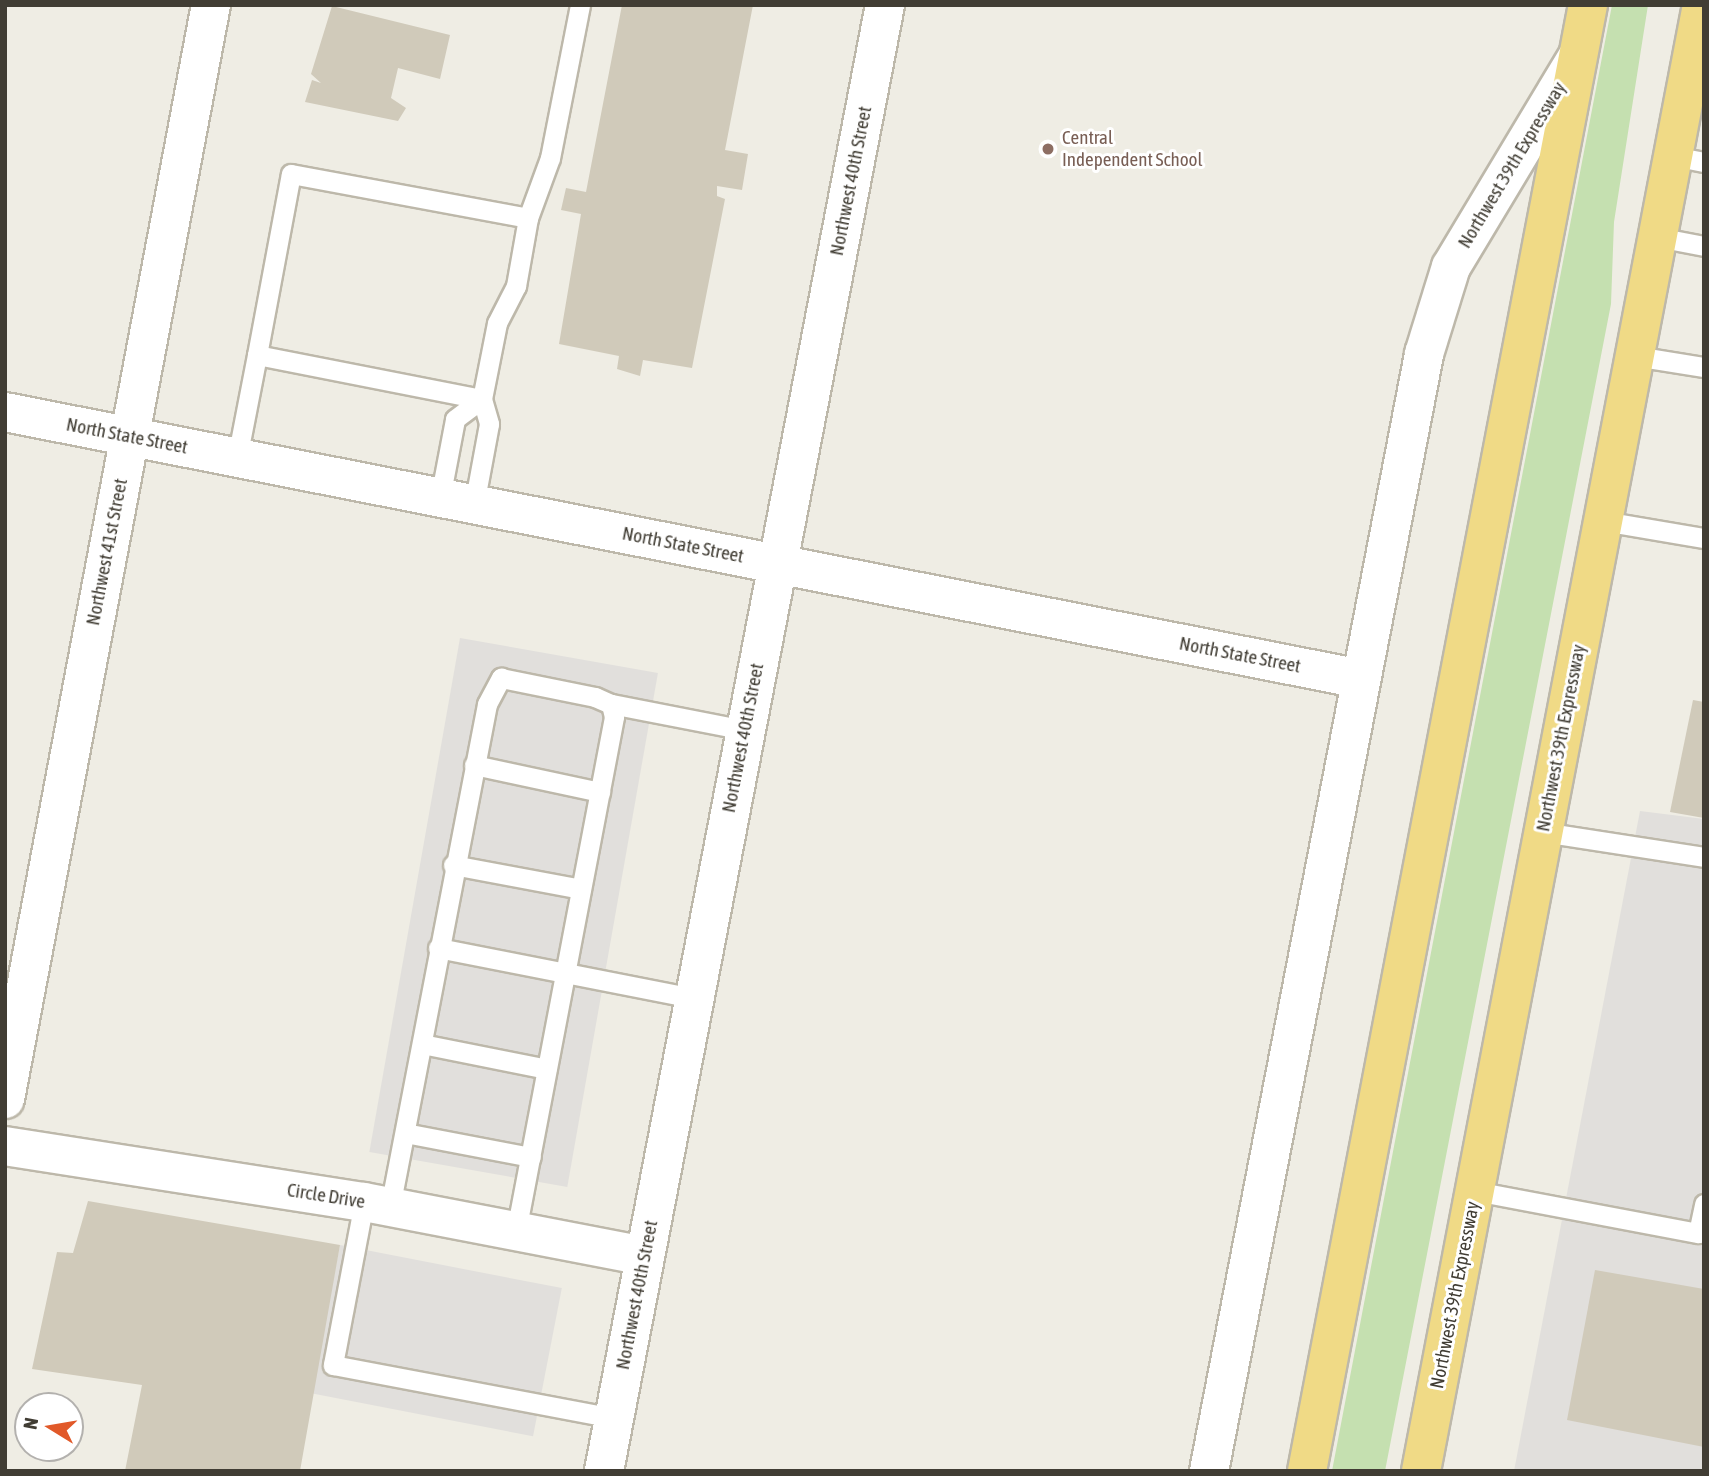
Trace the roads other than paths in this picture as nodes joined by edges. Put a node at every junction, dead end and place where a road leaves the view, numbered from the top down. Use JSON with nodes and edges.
{"nodes":[{"id":1,"x":211,"y":5,"type":"edge"},
{"id":2,"x":580,"y":5,"type":"edge"},
{"id":3,"x":884,"y":5,"type":"edge"},
{"id":4,"x":1588,"y":5,"type":"edge"},
{"id":5,"x":1701,"y":19,"type":"edge"},
{"id":6,"x":1578,"y":55,"type":"junction"},
{"id":7,"x":1688,"y":159,"type":"edge"},
{"id":8,"x":528,"y":218,"type":"junction"},
{"id":9,"x":1657,"y":237,"type":"junction"},
{"id":10,"x":1704,"y":246,"type":"edge"},
{"id":11,"x":257,"y":355,"type":"junction"},
{"id":12,"x":1635,"y":356,"type":"junction"},
{"id":13,"x":1704,"y":367,"type":"edge"},
{"id":14,"x":482,"y":399,"type":"junction"},
{"id":15,"x":5,"y":412,"type":"edge"},
{"id":16,"x":128,"y":436,"type":"junction"},
{"id":17,"x":237,"y":458,"type":"junction"},
{"id":18,"x":457,"y":501,"type":"junction"},
{"id":19,"x":1603,"y":521,"type":"junction"},
{"id":20,"x":1704,"y":538,"type":"edge"},
{"id":21,"x":777,"y":564,"type":"junction"},
{"id":22,"x":1361,"y":679,"type":"junction"},
{"id":23,"x":611,"y":704,"type":"junction"},
{"id":24,"x":745,"y":730,"type":"junction"},
{"id":25,"x":474,"y":765,"type":"junction"},
{"id":26,"x":600,"y":792,"type":"junction"},
{"id":27,"x":1543,"y":832,"type":"junction"},
{"id":28,"x":1704,"y":857,"type":"edge"},
{"id":29,"x":453,"y":866,"type":"junction"},
{"id":30,"x":582,"y":890,"type":"junction"},
{"id":31,"x":438,"y":948,"type":"junction"},
{"id":32,"x":566,"y":970,"type":"junction"},
{"id":33,"x":693,"y":998,"type":"junction"},
{"id":34,"x":422,"y":1044,"type":"junction"},
{"id":35,"x":547,"y":1069,"type":"junction"},
{"id":36,"x":5,"y":1100,"type":"edge"},
{"id":37,"x":404,"y":1133,"type":"junction"},
{"id":38,"x":5,"y":1146,"type":"edge"},
{"id":39,"x":531,"y":1157,"type":"junction"},
{"id":40,"x":1475,"y":1191,"type":"junction"},
{"id":41,"x":1704,"y":1203,"type":"edge"},
{"id":42,"x":377,"y":1204,"type":"junction"},
{"id":43,"x":516,"y":1231,"type":"junction"},
{"id":44,"x":645,"y":1255,"type":"junction"},
{"id":45,"x":614,"y":1418,"type":"junction"},
{"id":46,"x":604,"y":1471,"type":"edge"},
{"id":47,"x":1209,"y":1471,"type":"edge"},
{"id":48,"x":1307,"y":1471,"type":"edge"},
{"id":49,"x":1421,"y":1471,"type":"edge"}],
"edges":[{"from":1,"to":16,"type":"street","name":"Northwest 41st Street"},
{"from":2,"to":8,"type":"lane"},
{"from":3,"to":21,"type":"street","name":"Northwest 40th Street"},
{"from":4,"to":6,"type":"highway","name":"Northwest 39th Expressway"},
{"from":5,"to":7,"type":"highway","name":"Northwest 39th Expressway"},
{"from":6,"to":22,"type":"street","name":"Northwest 39th Expressway"},
{"from":6,"to":48,"type":"highway","name":"Northwest 39th Expressway"},
{"from":7,"to":9,"type":"highway","name":"Northwest 39th Expressway"},
{"from":8,"to":11,"type":"lane"},
{"from":8,"to":14,"type":"lane"},
{"from":9,"to":10,"type":"lane"},
{"from":9,"to":12,"type":"highway","name":"Northwest 39th Expressway"},
{"from":11,"to":14,"type":"lane"},
{"from":11,"to":17,"type":"lane"},
{"from":12,"to":13,"type":"lane"},
{"from":12,"to":19,"type":"highway","name":"Northwest 39th Expressway"},
{"from":14,"to":18,"type":"lane"},
{"from":14,"to":18,"type":"lane"},
{"from":15,"to":16,"type":"street","name":"North State Street"},
{"from":16,"to":17,"type":"street","name":"North State Street"},
{"from":16,"to":36,"type":"street","name":"Northwest 41st Street"},
{"from":17,"to":18,"type":"street","name":"North State Street"},
{"from":18,"to":21,"type":"street","name":"North State Street"},
{"from":19,"to":20,"type":"lane"},
{"from":19,"to":27,"type":"highway","name":"Northwest 39th Expressway"},
{"from":21,"to":22,"type":"street","name":"North State Street"},
{"from":21,"to":24,"type":"street","name":"Northwest 40th Street"},
{"from":22,"to":47,"type":"street","name":"Northwest 39th Expressway"},
{"from":23,"to":24,"type":"lane"},
{"from":23,"to":25,"type":"lane"},
{"from":23,"to":26,"type":"lane"},
{"from":24,"to":33,"type":"street","name":"Northwest 40th Street"},
{"from":25,"to":26,"type":"lane"},
{"from":25,"to":29,"type":"lane"},
{"from":26,"to":30,"type":"lane"},
{"from":27,"to":28,"type":"lane"},
{"from":27,"to":40,"type":"highway","name":"Northwest 39th Expressway"},
{"from":29,"to":30,"type":"lane"},
{"from":29,"to":31,"type":"lane"},
{"from":30,"to":32,"type":"lane"},
{"from":31,"to":32,"type":"lane"},
{"from":31,"to":34,"type":"lane"},
{"from":32,"to":33,"type":"lane"},
{"from":32,"to":35,"type":"lane"},
{"from":33,"to":44,"type":"street","name":"Northwest 40th Street"},
{"from":34,"to":35,"type":"lane"},
{"from":34,"to":37,"type":"lane"},
{"from":35,"to":39,"type":"lane"},
{"from":37,"to":39,"type":"lane"},
{"from":37,"to":42,"type":"lane"},
{"from":38,"to":42,"type":"street","name":"Circle Drive"},
{"from":39,"to":43,"type":"lane"},
{"from":40,"to":41,"type":"lane"},
{"from":40,"to":49,"type":"highway","name":"Northwest 39th Expressway"},
{"from":42,"to":43,"type":"street","name":"Circle Drive"},
{"from":42,"to":45,"type":"lane"},
{"from":43,"to":44,"type":"street","name":"Circle Drive"},
{"from":44,"to":45,"type":"street","name":"Northwest 40th Street"},
{"from":45,"to":46,"type":"street","name":"Northwest 40th Street"}]}
